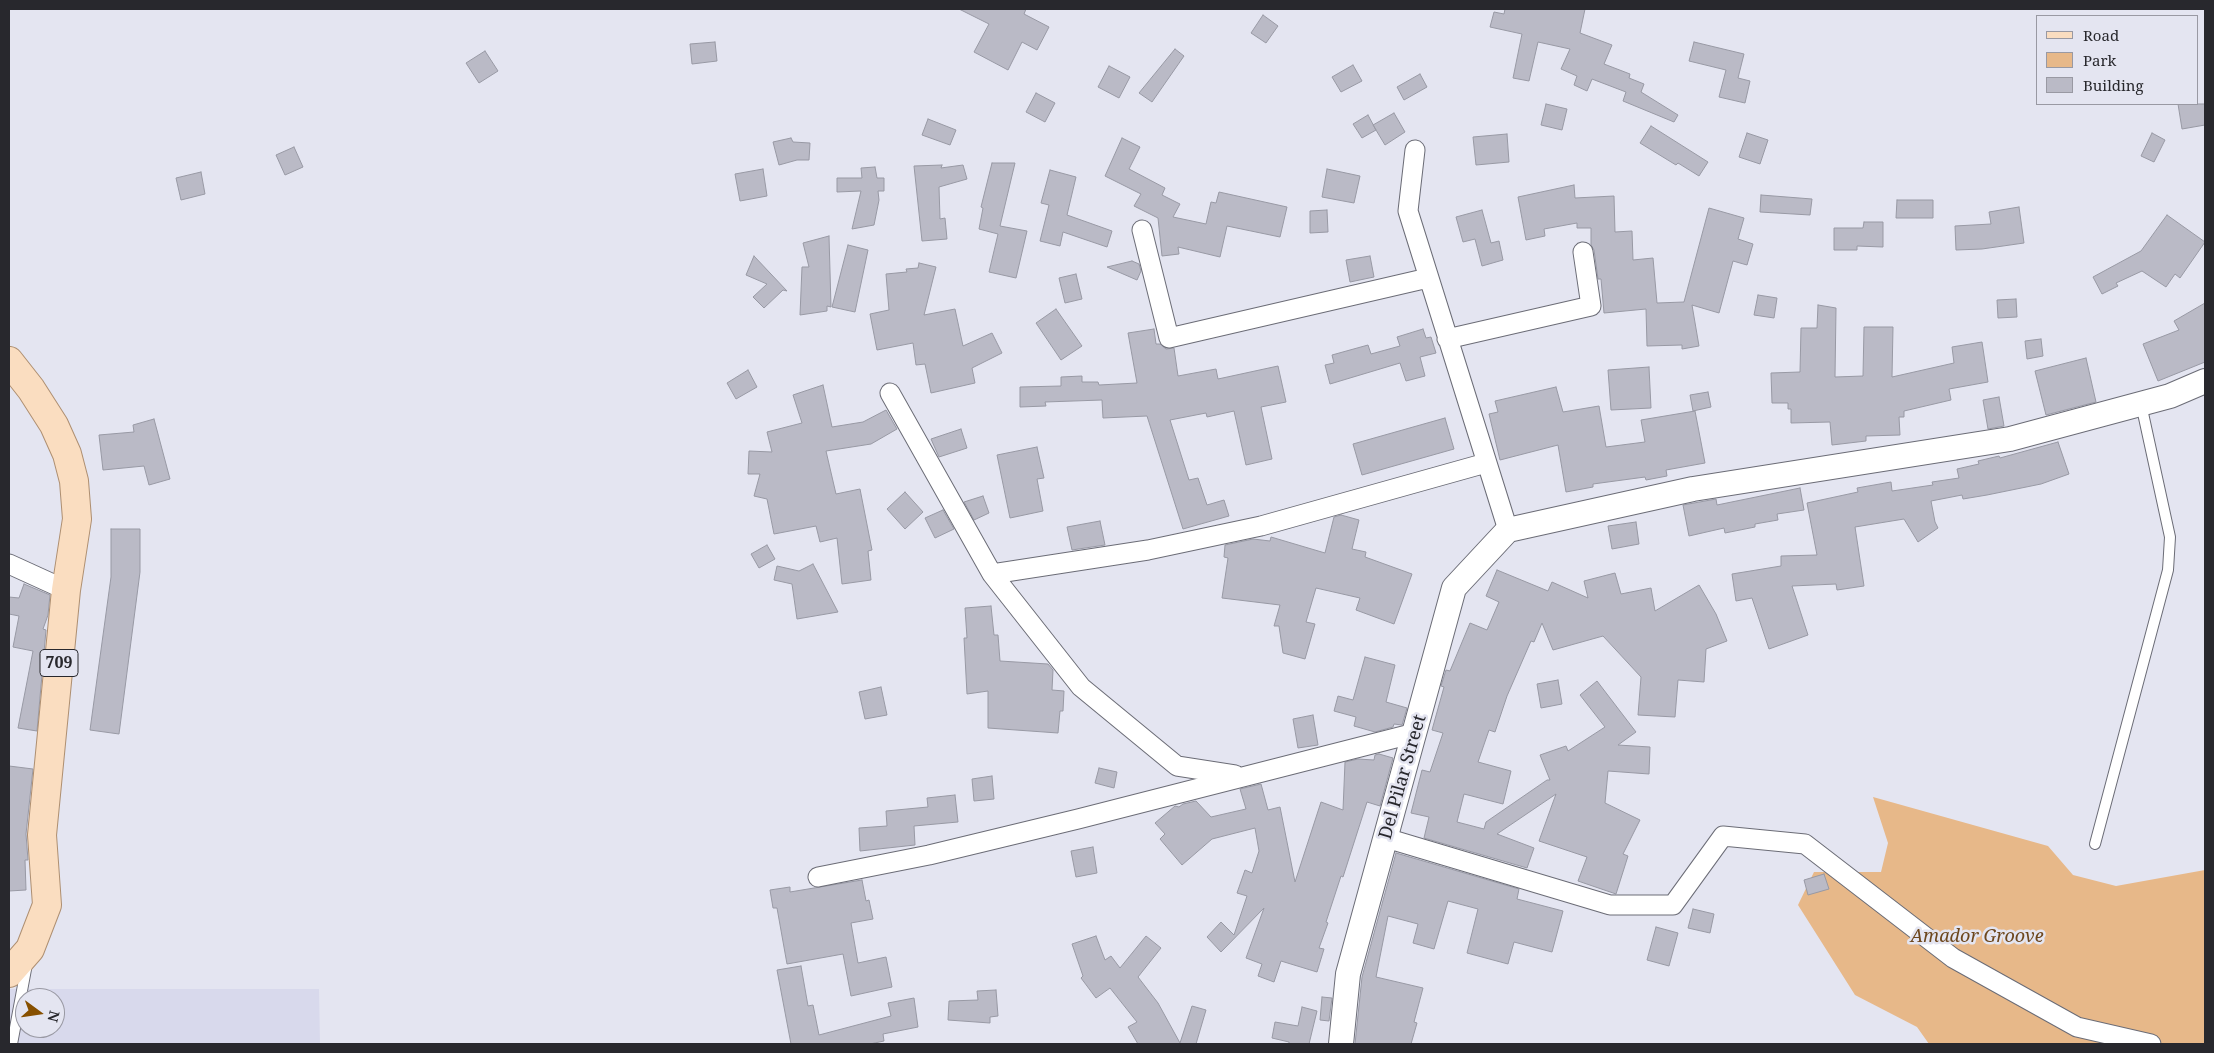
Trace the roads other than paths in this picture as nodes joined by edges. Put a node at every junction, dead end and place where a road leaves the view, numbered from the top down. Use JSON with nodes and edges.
{"nodes":[{"id":1,"x":1415,"y":150,"type":"dead end"},
{"id":2,"x":1142,"y":230,"type":"dead end"},
{"id":3,"x":1583,"y":252,"type":"dead end"},
{"id":4,"x":1428,"y":278,"type":"junction"},
{"id":5,"x":1447,"y":339,"type":"junction"},
{"id":6,"x":9,"y":361,"type":"edge"},
{"id":7,"x":2205,"y":381,"type":"edge"},
{"id":8,"x":890,"y":393,"type":"dead end"},
{"id":9,"x":2141,"y":404,"type":"junction"},
{"id":10,"x":1486,"y":463,"type":"junction"},
{"id":11,"x":1508,"y":530,"type":"junction"},
{"id":12,"x":9,"y":564,"type":"edge"},
{"id":13,"x":992,"y":574,"type":"junction"},
{"id":14,"x":66,"y":590,"type":"junction"},
{"id":15,"x":1415,"y":733,"type":"junction"},
{"id":16,"x":1243,"y":776,"type":"junction"},
{"id":17,"x":1386,"y":838,"type":"junction"},
{"id":18,"x":2095,"y":844,"type":"dead end"},
{"id":19,"x":818,"y":877,"type":"dead end"},
{"id":20,"x":30,"y":949,"type":"junction"},
{"id":21,"x":9,"y":973,"type":"edge"},
{"id":22,"x":12,"y":1044,"type":"edge"},
{"id":23,"x":1341,"y":1044,"type":"edge"},
{"id":24,"x":2151,"y":1044,"type":"edge"}],
"edges":[{"from":1,"to":4,"type":"street"},
{"from":2,"to":4,"type":"street"},
{"from":3,"to":5,"type":"street"},
{"from":4,"to":5,"type":"street"},
{"from":5,"to":10,"type":"street"},
{"from":6,"to":14,"type":"main road","number":"709"},
{"from":7,"to":9,"type":"street"},
{"from":8,"to":13,"type":"street"},
{"from":9,"to":11,"type":"street"},
{"from":9,"to":18,"type":"lane"},
{"from":10,"to":11,"type":"street"},
{"from":10,"to":13,"type":"street"},
{"from":11,"to":15,"type":"street","name":"Del Pilar Street"},
{"from":12,"to":14,"type":"street"},
{"from":13,"to":16,"type":"street"},
{"from":14,"to":20,"type":"main road","number":"709"},
{"from":15,"to":16,"type":"street"},
{"from":15,"to":17,"type":"street","name":"Del Pilar Street"},
{"from":16,"to":19,"type":"street"},
{"from":17,"to":23,"type":"street","name":"Del Pilar Street"},
{"from":17,"to":24,"type":"street"},
{"from":20,"to":21,"type":"main road","number":"709"},
{"from":20,"to":22,"type":"lane"}]}
